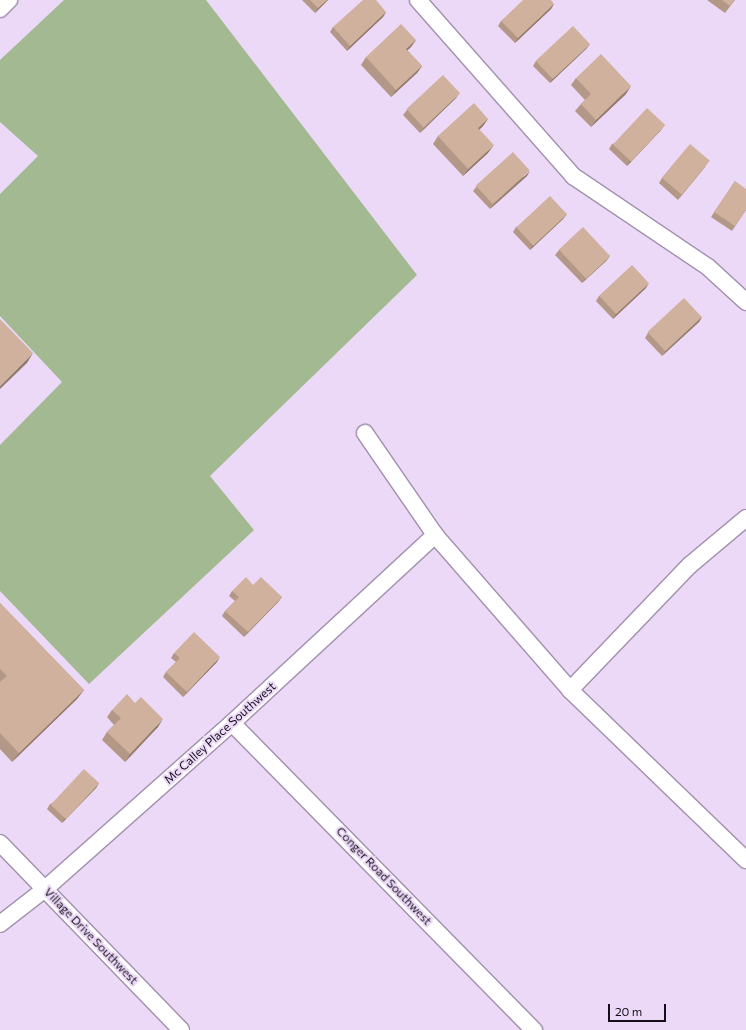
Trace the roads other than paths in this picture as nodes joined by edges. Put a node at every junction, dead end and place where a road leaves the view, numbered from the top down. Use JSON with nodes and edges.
{"nodes":[{"id":1,"x":10,"y":0,"type":"edge"},
{"id":2,"x":418,"y":0,"type":"edge"},
{"id":3,"x":0,"y":9,"type":"edge"},
{"id":4,"x":746,"y":302,"type":"edge"},
{"id":5,"x":365,"y":433,"type":"dead end"},
{"id":6,"x":746,"y":518,"type":"edge"},
{"id":7,"x":434,"y":535,"type":"junction"},
{"id":8,"x":570,"y":690,"type":"junction"},
{"id":9,"x":232,"y":724,"type":"junction"},
{"id":10,"x":0,"y":843,"type":"edge"},
{"id":11,"x":746,"y":860,"type":"edge"},
{"id":12,"x":45,"y":889,"type":"junction"},
{"id":13,"x":0,"y":924,"type":"edge"},
{"id":14,"x":180,"y":1030,"type":"edge"},
{"id":15,"x":534,"y":1030,"type":"edge"}],
"edges":[{"from":1,"to":3,"type":"street"},
{"from":2,"to":4,"type":"street"},
{"from":5,"to":7,"type":"street"},
{"from":6,"to":8,"type":"street"},
{"from":7,"to":8,"type":"street"},
{"from":7,"to":9,"type":"street","name":"Mc Calley Place Southwest"},
{"from":8,"to":11,"type":"street"},
{"from":9,"to":12,"type":"street","name":"Mc Calley Place Southwest"},
{"from":9,"to":15,"type":"street","name":"Conger Road Southwest"},
{"from":10,"to":12,"type":"street","name":"Village Drive Southwest"},
{"from":12,"to":13,"type":"street","name":"Mc Calley Place Southwest"},
{"from":12,"to":14,"type":"street","name":"Village Drive Southwest"}]}
